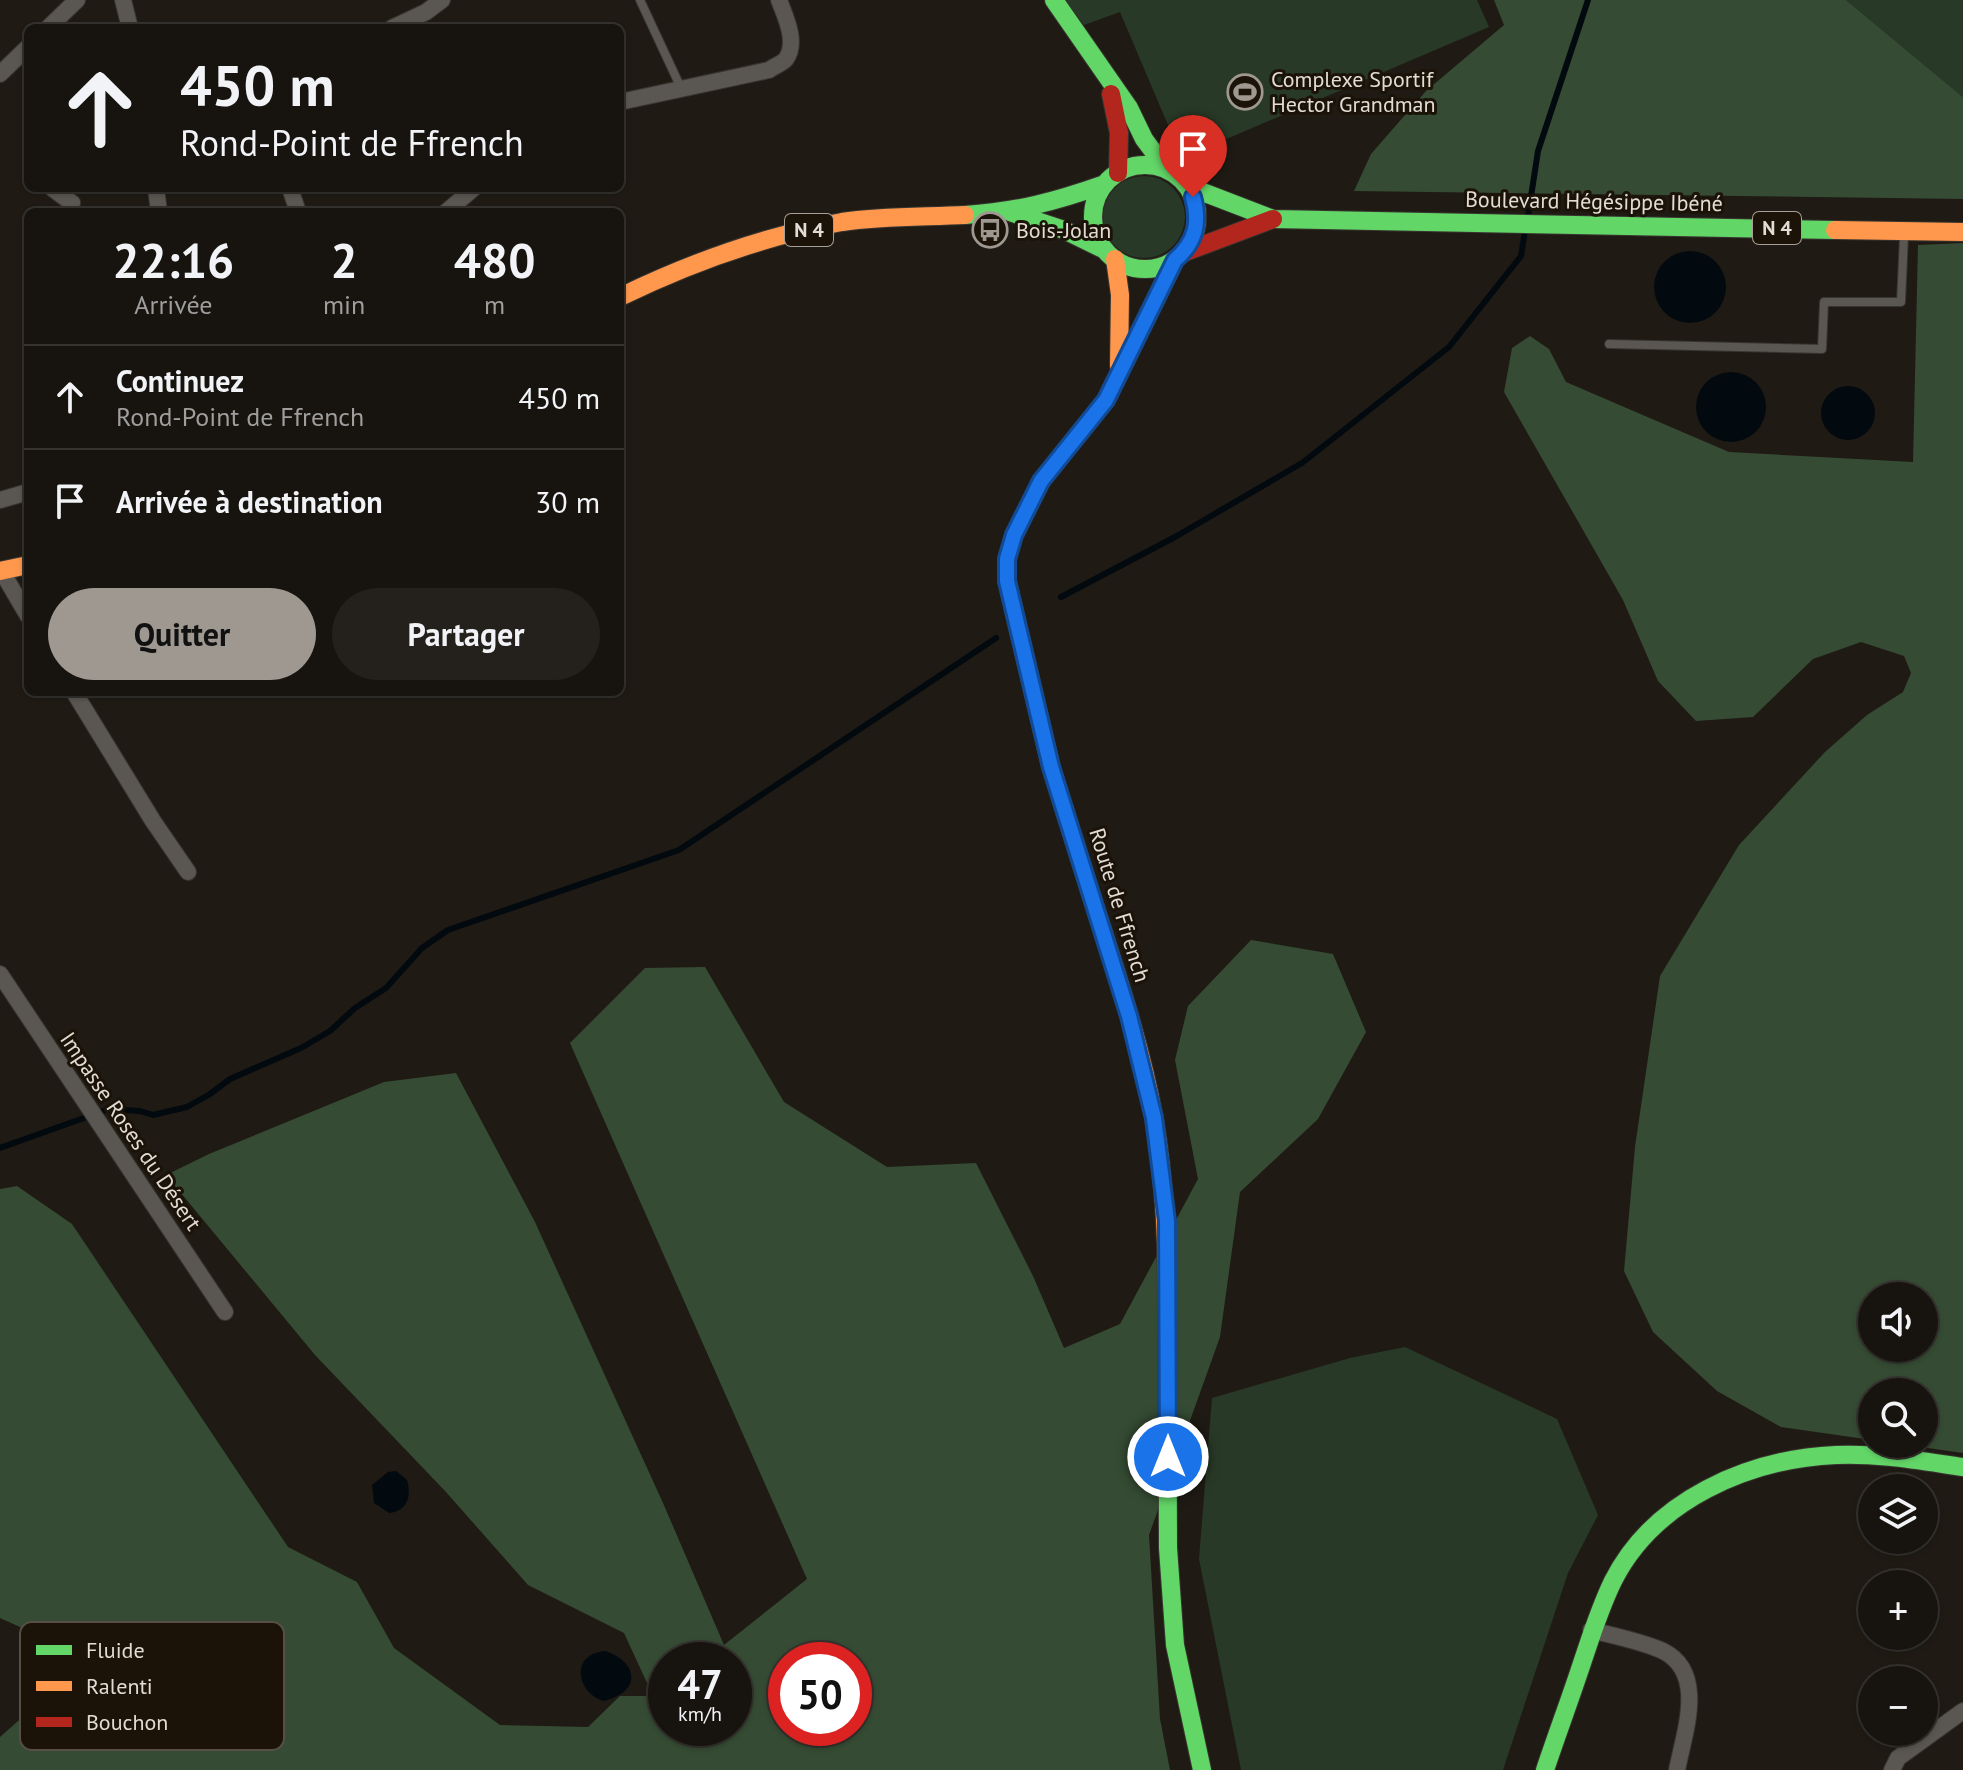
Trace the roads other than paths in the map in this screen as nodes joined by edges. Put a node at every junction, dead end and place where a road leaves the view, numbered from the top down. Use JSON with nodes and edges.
{"nodes":[{"id":1,"x":77,"y":0,"type":"edge"},
{"id":2,"x":123,"y":0,"type":"edge"},
{"id":3,"x":442,"y":0,"type":"edge"},
{"id":4,"x":640,"y":0,"type":"edge"},
{"id":5,"x":779,"y":0,"type":"edge"},
{"id":6,"x":1054,"y":0,"type":"edge"},
{"id":7,"x":52,"y":24,"type":"edge"},
{"id":8,"x":129,"y":24,"type":"edge"},
{"id":9,"x":400,"y":24,"type":"edge"},
{"id":10,"x":24,"y":51,"type":"edge"},
{"id":11,"x":1105,"y":73,"type":"junction"},
{"id":12,"x":0,"y":74,"type":"edge"},
{"id":13,"x":681,"y":88,"type":"junction"},
{"id":14,"x":624,"y":101,"type":"edge"},
{"id":15,"x":1167,"y":170,"type":"junction"},
{"id":16,"x":1111,"y":178,"type":"junction"},
{"id":17,"x":1187,"y":186,"type":"junction"},
{"id":18,"x":57,"y":192,"type":"edge"},
{"id":19,"x":469,"y":192,"type":"edge"},
{"id":20,"x":70,"y":208,"type":"edge"},
{"id":21,"x":451,"y":208,"type":"edge"},
{"id":22,"x":1010,"y":212,"type":"junction"},
{"id":23,"x":1273,"y":219,"type":"junction"},
{"id":24,"x":1904,"y":231,"type":"junction"},
{"id":25,"x":1963,"y":232,"type":"edge"},
{"id":26,"x":1110,"y":254,"type":"junction"},
{"id":27,"x":1180,"y":256,"type":"junction"},
{"id":28,"x":624,"y":295,"type":"edge"},
{"id":29,"x":1609,"y":344,"type":"dead end"},
{"id":30,"x":1118,"y":375,"type":"junction"},
{"id":31,"x":24,"y":493,"type":"edge"},
{"id":32,"x":0,"y":500,"type":"edge"},
{"id":33,"x":24,"y":566,"type":"edge"},
{"id":34,"x":0,"y":570,"type":"edge"},
{"id":35,"x":24,"y":609,"type":"edge"},
{"id":36,"x":76,"y":696,"type":"edge"},
{"id":37,"x":188,"y":872,"type":"dead end"},
{"id":38,"x":0,"y":974,"type":"edge"},
{"id":39,"x":225,"y":1312,"type":"dead end"},
{"id":40,"x":1963,"y":1467,"type":"edge"},
{"id":41,"x":1591,"y":1630,"type":"junction"},
{"id":42,"x":1963,"y":1711,"type":"edge"},
{"id":43,"x":1202,"y":1770,"type":"edge"},
{"id":44,"x":1545,"y":1770,"type":"edge"},
{"id":45,"x":1677,"y":1770,"type":"edge"},
{"id":46,"x":1892,"y":1770,"type":"edge"}],
"edges":[{"from":1,"to":7,"type":"street"},
{"from":2,"to":8,"type":"street"},
{"from":3,"to":9,"type":"street"},
{"from":4,"to":13,"type":"lane"},
{"from":5,"to":13,"type":"street"},
{"from":6,"to":11,"type":"main road"},
{"from":10,"to":12,"type":"street"},
{"from":11,"to":15,"type":"main road"},
{"from":11,"to":16,"type":"main road"},
{"from":13,"to":14,"type":"street"},
{"from":15,"to":16,"type":"main road"},
{"from":15,"to":17,"type":"main road"},
{"from":16,"to":22,"type":"main road","number":"N 4"},
{"from":16,"to":26,"type":"main road"},
{"from":17,"to":23,"type":"main road","name":"Boulevard Hégésippe Ibéné","number":"N 4"},
{"from":17,"to":27,"type":"main road"},
{"from":18,"to":20,"type":"street"},
{"from":19,"to":21,"type":"street"},
{"from":22,"to":26,"type":"main road","number":"N 4"},
{"from":22,"to":28,"type":"main road","number":"N 4"},
{"from":23,"to":24,"type":"main road","name":"Boulevard Hégésippe Ibéné","number":"N 4"},
{"from":23,"to":27,"type":"main road","name":"Boulevard Hégésippe Ibéné","number":"N 4"},
{"from":24,"to":25,"type":"main road","name":"Boulevard Hégésippe Ibéné","number":"N 4"},
{"from":24,"to":29,"type":"lane"},
{"from":26,"to":27,"type":"main road"},
{"from":26,"to":30,"type":"main road","name":"Route de Ffrench"},
{"from":27,"to":30,"type":"main road","name":"Route de Ffrench"},
{"from":30,"to":43,"type":"main road","name":"Route de Ffrench"},
{"from":31,"to":32,"type":"street"},
{"from":33,"to":34,"type":"main road"},
{"from":34,"to":35,"type":"street"},
{"from":36,"to":37,"type":"street"},
{"from":38,"to":39,"type":"street","name":"Impasse Roses du Désert"},
{"from":40,"to":41,"type":"main road"},
{"from":41,"to":44,"type":"main road"},
{"from":41,"to":45,"type":"street"},
{"from":42,"to":46,"type":"street"}]}
